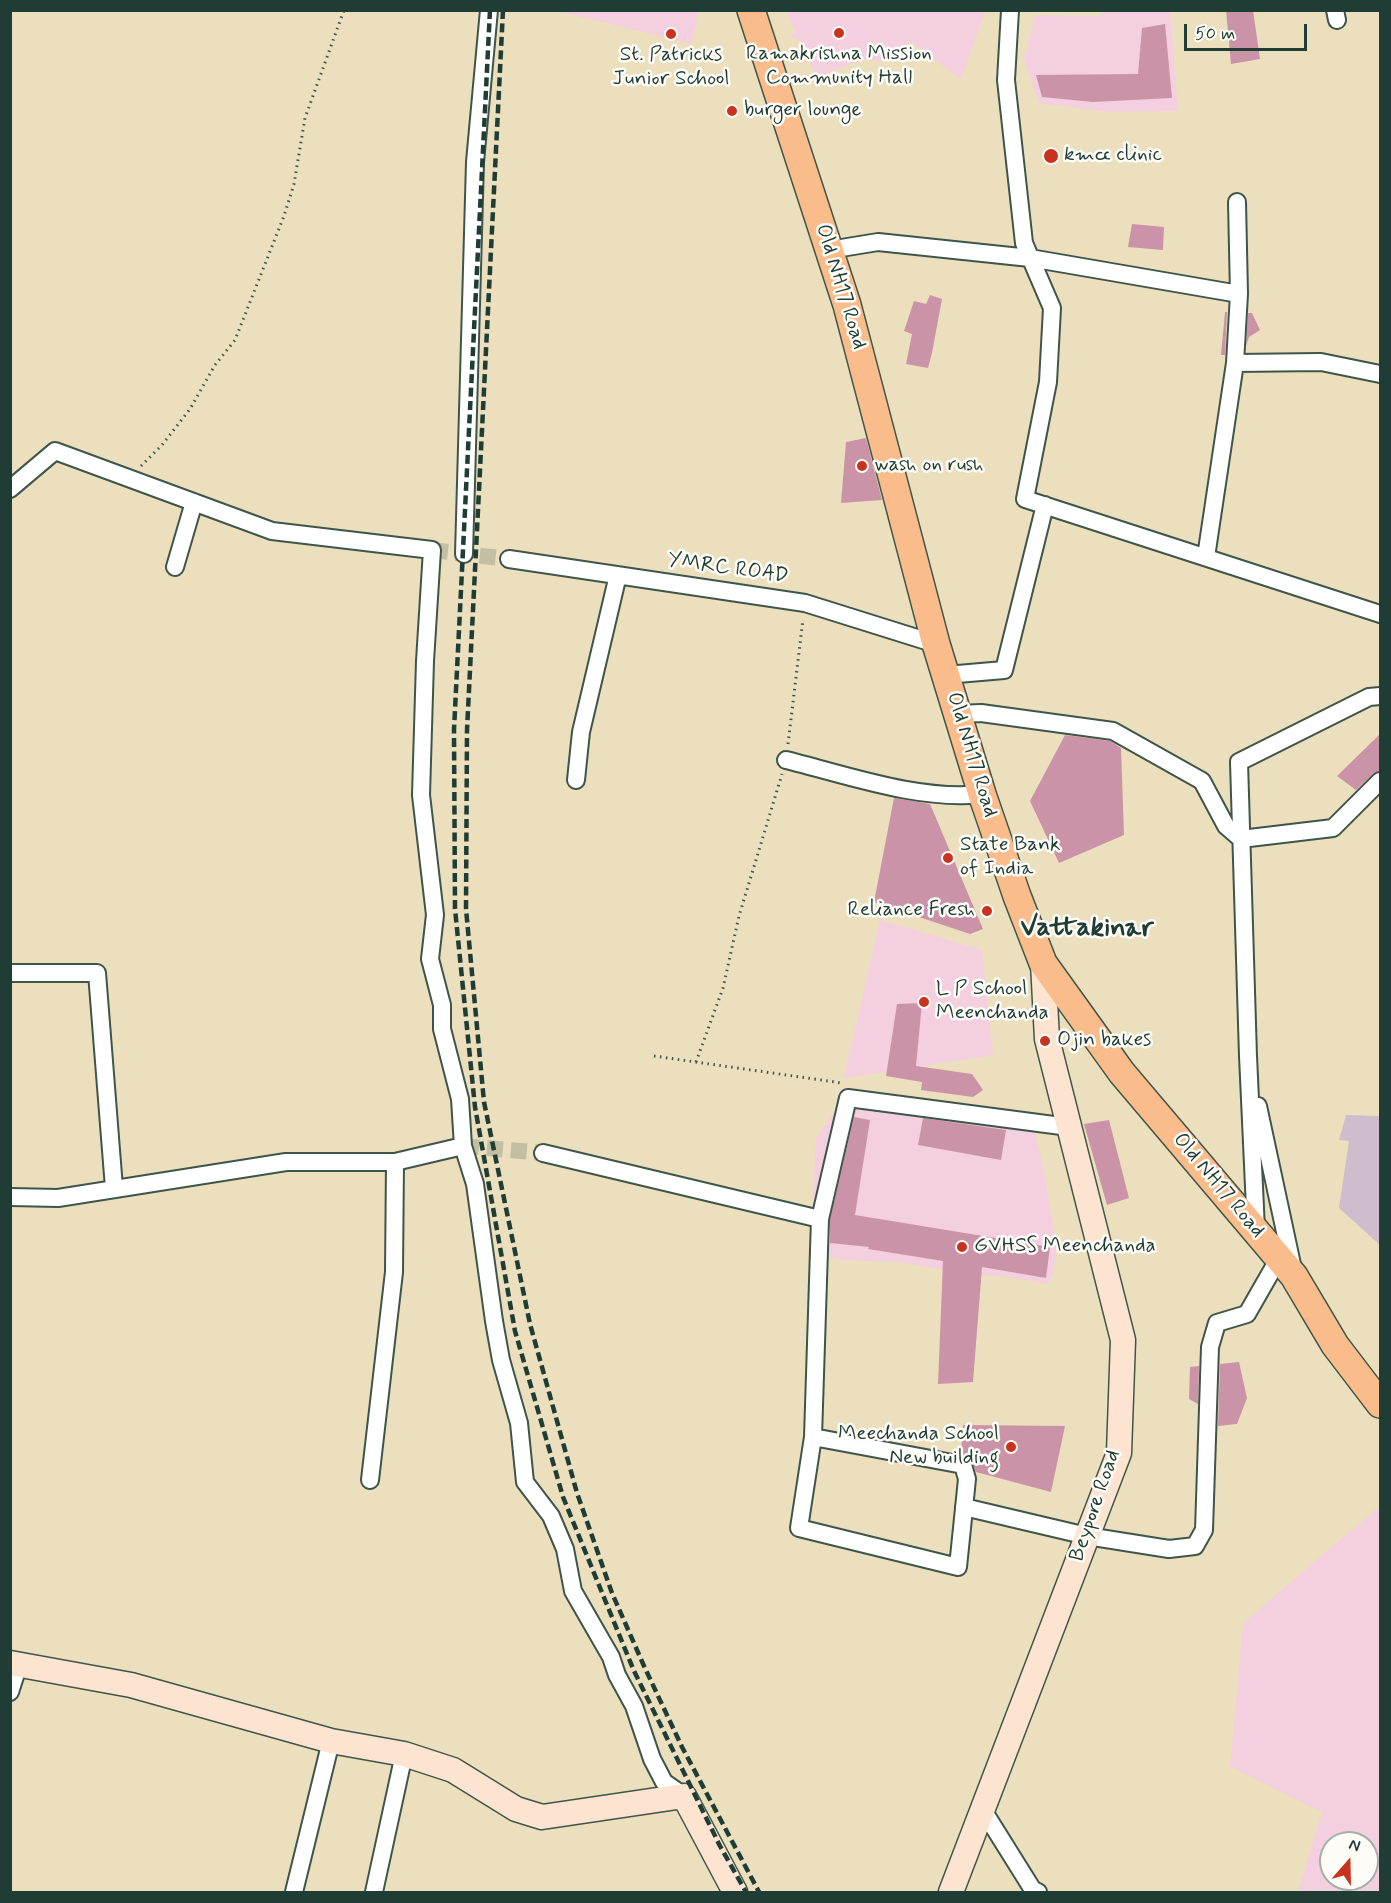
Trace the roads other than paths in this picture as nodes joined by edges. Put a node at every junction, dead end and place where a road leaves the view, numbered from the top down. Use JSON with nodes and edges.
{"nodes":[{"id":1,"x":489,"y":10,"type":"edge"},
{"id":2,"x":752,"y":10,"type":"edge"},
{"id":3,"x":1010,"y":10,"type":"edge"},
{"id":4,"x":1237,"y":202,"type":"dead end"},
{"id":5,"x":829,"y":250,"type":"junction"},
{"id":6,"x":1030,"y":258,"type":"junction"},
{"id":7,"x":1239,"y":294,"type":"junction"},
{"id":8,"x":1235,"y":363,"type":"junction"},
{"id":9,"x":1380,"y":374,"type":"edge"},
{"id":10,"x":10,"y":489,"type":"edge"},
{"id":11,"x":194,"y":502,"type":"junction"},
{"id":12,"x":1045,"y":505,"type":"junction"},
{"id":13,"x":464,"y":554,"type":"dead end"},
{"id":14,"x":1206,"y":557,"type":"junction"},
{"id":15,"x":509,"y":560,"type":"tunnel mouth"},
{"id":16,"x":175,"y":567,"type":"dead end"},
{"id":17,"x":618,"y":575,"type":"junction"},
{"id":18,"x":1380,"y":614,"type":"edge"},
{"id":19,"x":936,"y":644,"type":"junction"},
{"id":20,"x":946,"y":675,"type":"junction"},
{"id":21,"x":1380,"y":696,"type":"edge"},
{"id":22,"x":958,"y":714,"type":"junction"},
{"id":23,"x":786,"y":760,"type":"road end"},
{"id":24,"x":576,"y":780,"type":"dead end"},
{"id":25,"x":1380,"y":781,"type":"edge"},
{"id":26,"x":982,"y":794,"type":"junction"},
{"id":27,"x":1241,"y":839,"type":"junction"},
{"id":28,"x":1043,"y":963,"type":"junction"},
{"id":29,"x":10,"y":973,"type":"edge"},
{"id":30,"x":1248,"y":1056,"type":"junction"},
{"id":31,"x":1069,"y":1127,"type":"junction"},
{"id":32,"x":463,"y":1146,"type":"junction"},
{"id":33,"x":543,"y":1153,"type":"tunnel mouth"},
{"id":34,"x":395,"y":1162,"type":"junction"},
{"id":35,"x":114,"y":1188,"type":"junction"},
{"id":36,"x":10,"y":1197,"type":"edge"},
{"id":37,"x":820,"y":1219,"type":"junction"},
{"id":38,"x":1256,"y":1231,"type":"junction"},
{"id":39,"x":1286,"y":1267,"type":"junction"},
{"id":40,"x":1380,"y":1404,"type":"edge"},
{"id":41,"x":813,"y":1437,"type":"junction"},
{"id":42,"x":370,"y":1480,"type":"dead end"},
{"id":43,"x":964,"y":1507,"type":"junction"},
{"id":44,"x":1087,"y":1536,"type":"junction"},
{"id":45,"x":15,"y":1664,"type":"edge"},
{"id":46,"x":10,"y":1692,"type":"edge"},
{"id":47,"x":331,"y":1741,"type":"junction"},
{"id":48,"x":404,"y":1754,"type":"junction"},
{"id":49,"x":684,"y":1796,"type":"junction"},
{"id":50,"x":983,"y":1810,"type":"junction"},
{"id":51,"x":294,"y":1893,"type":"edge"},
{"id":52,"x":374,"y":1893,"type":"edge"},
{"id":53,"x":735,"y":1893,"type":"edge"},
{"id":54,"x":951,"y":1893,"type":"edge"},
{"id":55,"x":1038,"y":1893,"type":"edge"}],
"edges":[{"from":1,"to":13,"type":"street"},
{"from":2,"to":5,"type":"main road","name":"Old NH17 Road"},
{"from":3,"to":6,"type":"street"},
{"from":4,"to":7,"type":"street"},
{"from":5,"to":6,"type":"street"},
{"from":5,"to":19,"type":"main road","name":"Old NH17 Road"},
{"from":6,"to":7,"type":"street"},
{"from":6,"to":12,"type":"street"},
{"from":7,"to":8,"type":"street"},
{"from":8,"to":9,"type":"street"},
{"from":8,"to":14,"type":"street"},
{"from":10,"to":11,"type":"street"},
{"from":11,"to":16,"type":"street"},
{"from":11,"to":32,"type":"street"},
{"from":12,"to":14,"type":"street"},
{"from":12,"to":20,"type":"street"},
{"from":14,"to":18,"type":"street"},
{"from":15,"to":17,"type":"street","name":"YMRC ROAD"},
{"from":17,"to":19,"type":"street","name":"YMRC ROAD"},
{"from":17,"to":24,"type":"street"},
{"from":19,"to":20,"type":"main road","name":"Old NH17 Road"},
{"from":20,"to":22,"type":"main road","name":"Old NH17 Road"},
{"from":21,"to":27,"type":"street"},
{"from":22,"to":26,"type":"main road","name":"Old NH17 Road"},
{"from":22,"to":27,"type":"street"},
{"from":23,"to":26,"type":"street"},
{"from":25,"to":27,"type":"street"},
{"from":26,"to":28,"type":"main road","name":"Old NH17 Road"},
{"from":27,"to":30,"type":"street"},
{"from":28,"to":31,"type":"main road","name":"Beypore Road"},
{"from":28,"to":38,"type":"main road","name":"Old NH17 Road"},
{"from":29,"to":35,"type":"street"},
{"from":30,"to":38,"type":"street"},
{"from":30,"to":39,"type":"street"},
{"from":31,"to":37,"type":"street"},
{"from":31,"to":44,"type":"main road","name":"Beypore Road"},
{"from":32,"to":34,"type":"street"},
{"from":32,"to":49,"type":"street"},
{"from":33,"to":37,"type":"street"},
{"from":34,"to":35,"type":"street"},
{"from":34,"to":42,"type":"street"},
{"from":35,"to":36,"type":"street"},
{"from":37,"to":41,"type":"street"},
{"from":38,"to":39,"type":"main road","name":"Old NH17 Road"},
{"from":39,"to":40,"type":"main road","name":"Old NH17 Road"},
{"from":39,"to":44,"type":"street"},
{"from":41,"to":43,"type":"street"},
{"from":41,"to":43,"type":"street"},
{"from":43,"to":44,"type":"street"},
{"from":44,"to":50,"type":"main road","name":"Beypore Road"},
{"from":45,"to":46,"type":"street"},
{"from":45,"to":47,"type":"main road"},
{"from":47,"to":48,"type":"main road"},
{"from":47,"to":51,"type":"street"},
{"from":48,"to":49,"type":"main road"},
{"from":48,"to":52,"type":"street"},
{"from":49,"to":53,"type":"main road"},
{"from":50,"to":54,"type":"main road","name":"Beypore Road"},
{"from":50,"to":55,"type":"street"}]}
